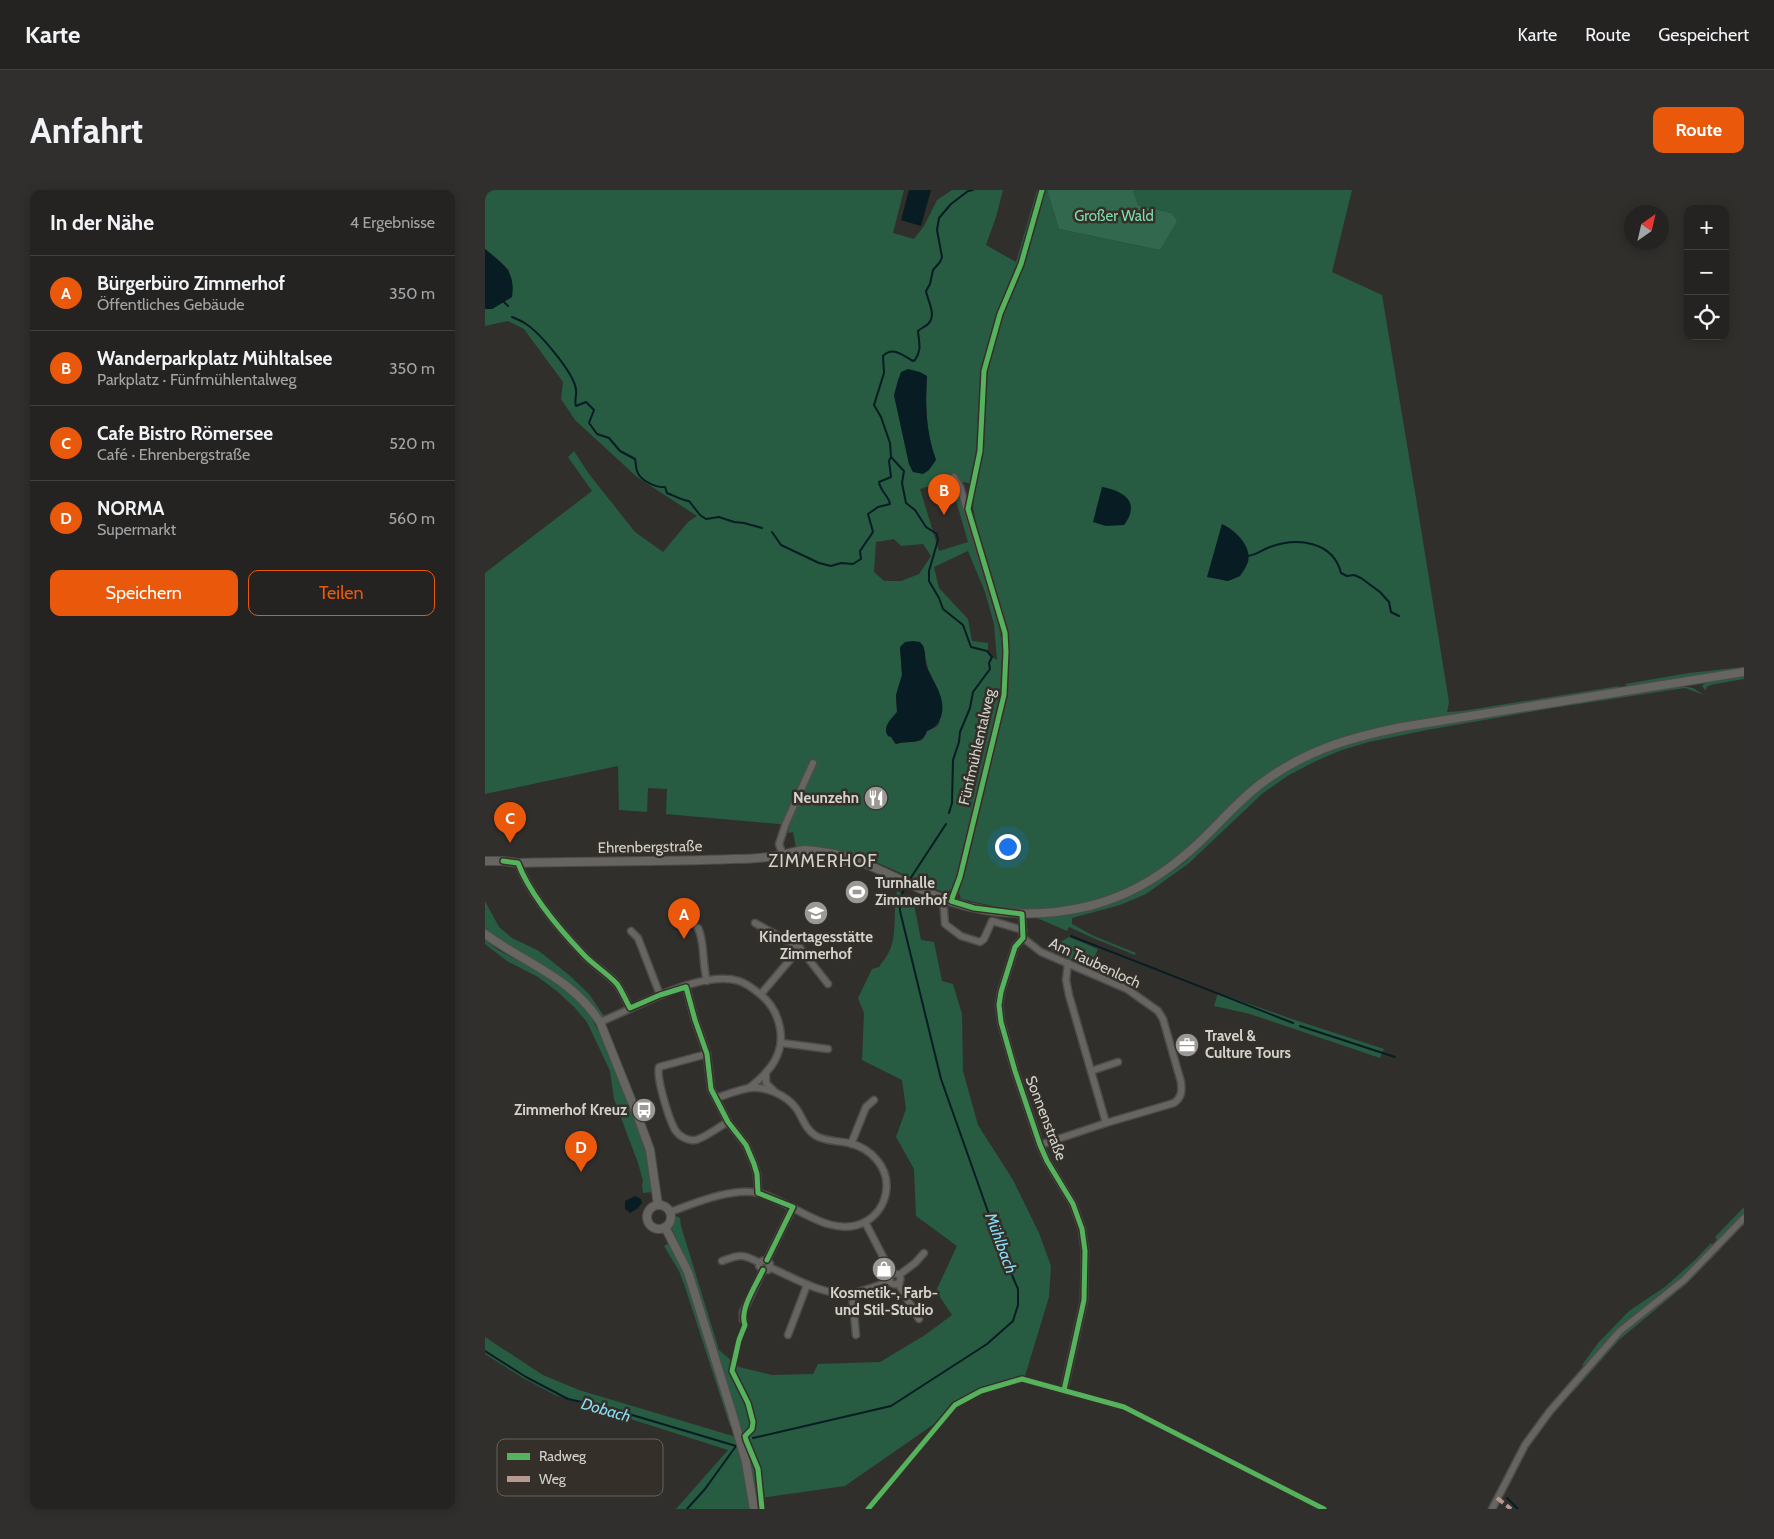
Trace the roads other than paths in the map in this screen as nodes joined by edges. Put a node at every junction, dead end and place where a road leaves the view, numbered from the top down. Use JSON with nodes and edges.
{"nodes":[{"id":1,"x":953,"y":478,"type":"dead end"},
{"id":2,"x":1744,"y":672,"type":"edge"},
{"id":3,"x":813,"y":763,"type":"dead end"},
{"id":4,"x":783,"y":855,"type":"junction"},
{"id":5,"x":485,"y":861,"type":"edge"},
{"id":6,"x":518,"y":863,"type":"junction"},
{"id":7,"x":943,"y":898,"type":"junction"},
{"id":8,"x":951,"y":901,"type":"junction"},
{"id":9,"x":1022,"y":914,"type":"junction"},
{"id":10,"x":755,"y":923,"type":"dead end"},
{"id":11,"x":698,"y":928,"type":"dead end"},
{"id":12,"x":631,"y":930,"type":"dead end"},
{"id":13,"x":1023,"y":930,"type":"junction"},
{"id":14,"x":485,"y":934,"type":"edge"},
{"id":15,"x":1023,"y":938,"type":"junction"},
{"id":16,"x":800,"y":948,"type":"junction"},
{"id":17,"x":1068,"y":963,"type":"junction"},
{"id":18,"x":707,"y":981,"type":"junction"},
{"id":19,"x":828,"y":984,"type":"dead end"},
{"id":20,"x":686,"y":987,"type":"junction"},
{"id":21,"x":761,"y":994,"type":"junction"},
{"id":22,"x":661,"y":995,"type":"junction"},
{"id":23,"x":630,"y":1008,"type":"junction"},
{"id":24,"x":599,"y":1022,"type":"junction"},
{"id":25,"x":782,"y":1042,"type":"junction"},
{"id":26,"x":828,"y":1049,"type":"dead end"},
{"id":27,"x":707,"y":1054,"type":"junction"},
{"id":28,"x":1118,"y":1062,"type":"dead end"},
{"id":29,"x":1091,"y":1071,"type":"junction"},
{"id":30,"x":766,"y":1075,"type":"junction"},
{"id":31,"x":749,"y":1088,"type":"junction"},
{"id":32,"x":774,"y":1091,"type":"junction"},
{"id":33,"x":716,"y":1098,"type":"junction"},
{"id":34,"x":874,"y":1100,"type":"dead end"},
{"id":35,"x":728,"y":1122,"type":"junction"},
{"id":36,"x":1105,"y":1123,"type":"junction"},
{"id":37,"x":851,"y":1144,"type":"junction"},
{"id":38,"x":1040,"y":1145,"type":"junction"},
{"id":39,"x":758,"y":1193,"type":"junction"},
{"id":40,"x":658,"y":1205,"type":"junction"},
{"id":41,"x":793,"y":1207,"type":"junction"},
{"id":42,"x":670,"y":1212,"type":"junction"},
{"id":43,"x":1744,"y":1218,"type":"edge"},
{"id":44,"x":865,"y":1222,"type":"junction"},
{"id":45,"x":665,"y":1228,"type":"junction"},
{"id":46,"x":924,"y":1253,"type":"dead end"},
{"id":47,"x":722,"y":1261,"type":"dead end"},
{"id":48,"x":763,"y":1262,"type":"junction"},
{"id":49,"x":766,"y":1269,"type":"junction"},
{"id":50,"x":896,"y":1274,"type":"junction"},
{"id":51,"x":890,"y":1281,"type":"junction"},
{"id":52,"x":807,"y":1284,"type":"junction"},
{"id":53,"x":897,"y":1284,"type":"junction"},
{"id":54,"x":852,"y":1293,"type":"junction"},
{"id":55,"x":919,"y":1319,"type":"dead end"},
{"id":56,"x":743,"y":1320,"type":"dead end"},
{"id":57,"x":788,"y":1335,"type":"dead end"},
{"id":58,"x":856,"y":1335,"type":"dead end"},
{"id":59,"x":1064,"y":1390,"type":"dead end"},
{"id":60,"x":754,"y":1509,"type":"edge"},
{"id":61,"x":1491,"y":1509,"type":"edge"}],
"edges":[{"from":1,"to":8,"type":"street","name":"Fünfmühlentalweg"},
{"from":2,"to":9,"type":"street","name":"Ehrenbergstraße"},
{"from":3,"to":4,"type":"street"},
{"from":4,"to":6,"type":"street","name":"Ehrenbergstraße"},
{"from":4,"to":7,"type":"street","name":"Ehrenbergstraße"},
{"from":5,"to":6,"type":"street","name":"Ehrenbergstraße"},
{"from":6,"to":23,"type":"street"},
{"from":7,"to":8,"type":"street","name":"Ehrenbergstraße"},
{"from":7,"to":13,"type":"street"},
{"from":8,"to":9,"type":"street","name":"Ehrenbergstraße"},
{"from":9,"to":13,"type":"street","name":"Sonnenstraße"},
{"from":10,"to":16,"type":"street"},
{"from":11,"to":18,"type":"street"},
{"from":12,"to":22,"type":"street"},
{"from":13,"to":15,"type":"street","name":"Sonnenstraße"},
{"from":14,"to":24,"type":"street"},
{"from":15,"to":17,"type":"street","name":"Am Taubenloch"},
{"from":15,"to":38,"type":"street","name":"Sonnenstraße"},
{"from":16,"to":19,"type":"street"},
{"from":16,"to":21,"type":"street"},
{"from":17,"to":29,"type":"street"},
{"from":17,"to":36,"type":"street","name":"Am Taubenloch"},
{"from":18,"to":20,"type":"street"},
{"from":18,"to":21,"type":"street"},
{"from":20,"to":22,"type":"street"},
{"from":20,"to":27,"type":"street"},
{"from":21,"to":25,"type":"street"},
{"from":22,"to":23,"type":"street"},
{"from":23,"to":24,"type":"street"},
{"from":24,"to":40,"type":"street"},
{"from":25,"to":26,"type":"street"},
{"from":25,"to":30,"type":"street"},
{"from":27,"to":33,"type":"street"},
{"from":27,"to":35,"type":"street"},
{"from":28,"to":29,"type":"street"},
{"from":29,"to":36,"type":"street"},
{"from":30,"to":31,"type":"street"},
{"from":30,"to":32,"type":"street"},
{"from":31,"to":32,"type":"street"},
{"from":31,"to":33,"type":"street"},
{"from":32,"to":37,"type":"street"},
{"from":33,"to":35,"type":"street"},
{"from":34,"to":37,"type":"street"},
{"from":35,"to":39,"type":"street"},
{"from":36,"to":38,"type":"street","name":"Am Taubenloch"},
{"from":37,"to":44,"type":"street"},
{"from":38,"to":59,"type":"street","name":"Sonnenstraße"},
{"from":39,"to":41,"type":"street"},
{"from":39,"to":42,"type":"street"},
{"from":40,"to":42,"type":"street"},
{"from":40,"to":45,"type":"street"},
{"from":41,"to":44,"type":"street"},
{"from":41,"to":48,"type":"street"},
{"from":42,"to":45,"type":"street"},
{"from":43,"to":61,"type":"street"},
{"from":44,"to":50,"type":"street"},
{"from":45,"to":60,"type":"street"},
{"from":46,"to":50,"type":"street"},
{"from":47,"to":48,"type":"street"},
{"from":48,"to":49,"type":"street"},
{"from":49,"to":52,"type":"street"},
{"from":49,"to":56,"type":"street"},
{"from":50,"to":51,"type":"street"},
{"from":50,"to":53,"type":"street"},
{"from":51,"to":53,"type":"street"},
{"from":51,"to":54,"type":"street"},
{"from":52,"to":54,"type":"street"},
{"from":52,"to":57,"type":"street"},
{"from":53,"to":55,"type":"street"},
{"from":54,"to":58,"type":"street"}]}
